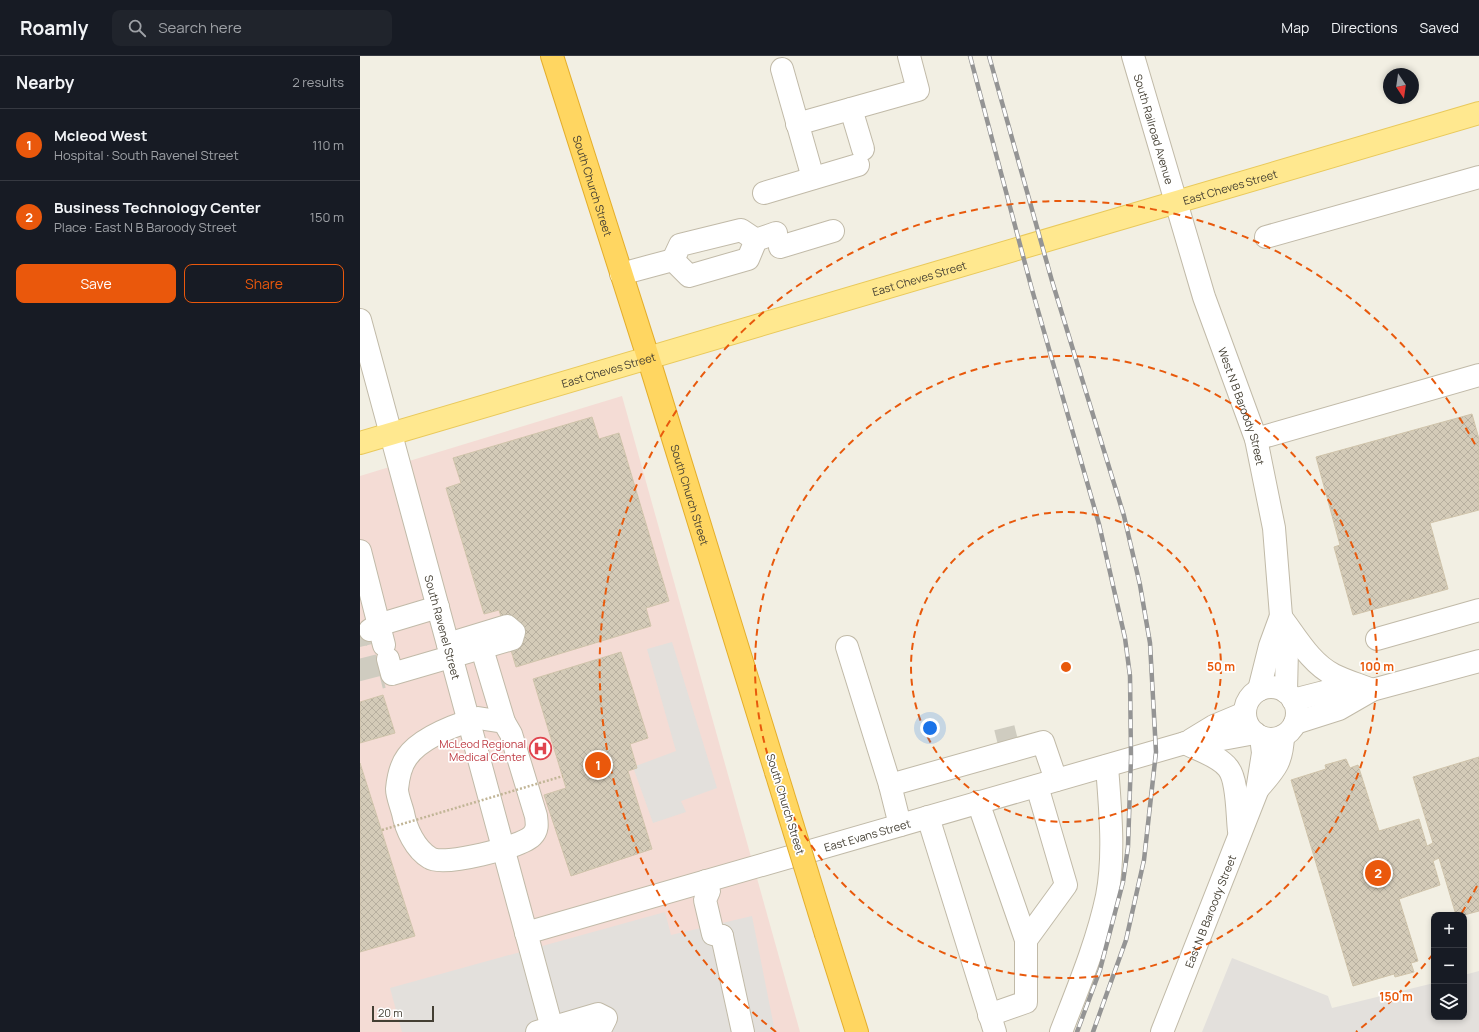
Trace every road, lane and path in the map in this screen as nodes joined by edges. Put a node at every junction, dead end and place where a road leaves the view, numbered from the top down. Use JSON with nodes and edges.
{"nodes":[{"id":1,"x":552,"y":56,"type":"edge"},
{"id":2,"x":909,"y":56,"type":"edge"},
{"id":3,"x":1133,"y":56,"type":"edge"},
{"id":4,"x":782,"y":69,"type":"dead end"},
{"id":5,"x":851,"y":109,"type":"junction"},
{"id":6,"x":1479,"y":113,"type":"edge"},
{"id":7,"x":797,"y":124,"type":"junction"},
{"id":8,"x":1479,"y":177,"type":"edge"},
{"id":9,"x":813,"y":178,"type":"junction"},
{"id":10,"x":764,"y":193,"type":"dead end"},
{"id":11,"x":1175,"y":203,"type":"junction"},
{"id":12,"x":833,"y":231,"type":"dead end"},
{"id":13,"x":1266,"y":237,"type":"dead end"},
{"id":14,"x":756,"y":240,"type":"junction"},
{"id":15,"x":673,"y":260,"type":"junction"},
{"id":16,"x":621,"y":274,"type":"junction"},
{"id":17,"x":360,"y":320,"type":"edge"},
{"id":18,"x":648,"y":357,"type":"junction"},
{"id":19,"x":1479,"y":375,"type":"edge"},
{"id":20,"x":392,"y":434,"type":"junction"},
{"id":21,"x":1256,"y":439,"type":"junction"},
{"id":22,"x":360,"y":443,"type":"edge"},
{"id":23,"x":360,"y":551,"type":"edge"},
{"id":24,"x":438,"y":607,"type":"junction"},
{"id":25,"x":1479,"y":610,"type":"edge"},
{"id":26,"x":1281,"y":616,"type":"junction"},
{"id":27,"x":1377,"y":639,"type":"dead end"},
{"id":28,"x":847,"y":647,"type":"dead end"},
{"id":29,"x":482,"y":649,"type":"junction"},
{"id":30,"x":450,"y":651,"type":"junction"},
{"id":31,"x":383,"y":652,"type":"junction"},
{"id":32,"x":1479,"y":661,"type":"edge"},
{"id":33,"x":1259,"y":690,"type":"junction"},
{"id":34,"x":1372,"y":690,"type":"junction"},
{"id":35,"x":1290,"y":696,"type":"junction"},
{"id":36,"x":1245,"y":713,"type":"junction"},
{"id":37,"x":469,"y":721,"type":"junction"},
{"id":38,"x":504,"y":722,"type":"junction"},
{"id":39,"x":1289,"y":730,"type":"junction"},
{"id":40,"x":1258,"y":735,"type":"junction"},
{"id":41,"x":1185,"y":743,"type":"junction"},
{"id":42,"x":1107,"y":766,"type":"junction"},
{"id":43,"x":563,"y":776,"type":"dead end"},
{"id":44,"x":1046,"y":783,"type":"junction"},
{"id":45,"x":890,"y":785,"type":"junction"},
{"id":46,"x":1257,"y":791,"type":"junction"},
{"id":47,"x":978,"y":802,"type":"junction"},
{"id":48,"x":928,"y":817,"type":"junction"},
{"id":49,"x":900,"y":825,"type":"junction"},
{"id":50,"x":382,"y":830,"type":"dead end"},
{"id":51,"x":1239,"y":832,"type":"junction"},
{"id":52,"x":503,"y":848,"type":"junction"},
{"id":53,"x":708,"y":886,"type":"junction"},
{"id":54,"x":526,"y":933,"type":"junction"},
{"id":55,"x":1026,"y":940,"type":"junction"},
{"id":56,"x":992,"y":1024,"type":"edge"},
{"id":57,"x":548,"y":1030,"type":"edge"},
{"id":58,"x":585,"y":1032,"type":"edge"},
{"id":59,"x":743,"y":1032,"type":"edge"},
{"id":60,"x":857,"y":1032,"type":"edge"},
{"id":61,"x":1061,"y":1032,"type":"edge"},
{"id":62,"x":1162,"y":1032,"type":"edge"}],
"edges":[{"from":1,"to":16,"type":"highway","name":"South Church Street"},
{"from":2,"to":5,"type":"street"},
{"from":3,"to":11,"type":"street","name":"South Railroad Avenue"},
{"from":4,"to":7,"type":"street"},
{"from":5,"to":7,"type":"street"},
{"from":5,"to":9,"type":"street"},
{"from":6,"to":11,"type":"main road","name":"East Cheves Street"},
{"from":7,"to":9,"type":"street"},
{"from":8,"to":13,"type":"street"},
{"from":9,"to":10,"type":"street"},
{"from":11,"to":18,"type":"main road","name":"East Cheves Street"},
{"from":11,"to":21,"type":"street","name":"West N B Baroody Street"},
{"from":12,"to":14,"type":"street"},
{"from":14,"to":15,"type":"street"},
{"from":14,"to":15,"type":"street"},
{"from":15,"to":16,"type":"street"},
{"from":16,"to":18,"type":"highway","name":"South Church Street"},
{"from":17,"to":20,"type":"street","name":"South Ravenel Street"},
{"from":18,"to":20,"type":"main road","name":"East Cheves Street"},
{"from":18,"to":60,"type":"highway","name":"South Church Street","bridge":true},
{"from":19,"to":21,"type":"street"},
{"from":20,"to":22,"type":"main road","name":"East Cheves Street"},
{"from":20,"to":24,"type":"street","name":"South Ravenel Street"},
{"from":21,"to":26,"type":"street","name":"West N B Baroody Street"},
{"from":23,"to":31,"type":"street"},
{"from":24,"to":30,"type":"street","name":"South Ravenel Street"},
{"from":24,"to":31,"type":"street"},
{"from":25,"to":27,"type":"street"},
{"from":26,"to":33,"type":"street","name":"West N B Baroody Street"},
{"from":26,"to":34,"type":"street"},
{"from":26,"to":35,"type":"street","name":"West N B Baroody Street"},
{"from":28,"to":45,"type":"street"},
{"from":29,"to":30,"type":"street"},
{"from":29,"to":30,"type":"street"},
{"from":29,"to":38,"type":"street"},
{"from":30,"to":31,"type":"street"},
{"from":30,"to":37,"type":"street","name":"South Ravenel Street"},
{"from":32,"to":34,"type":"street"},
{"from":33,"to":35,"type":"street"},
{"from":33,"to":36,"type":"street"},
{"from":34,"to":35,"type":"street"},
{"from":34,"to":39,"type":"street"},
{"from":35,"to":39,"type":"street"},
{"from":36,"to":40,"type":"street"},
{"from":36,"to":41,"type":"street","name":"East Evans Street"},
{"from":37,"to":38,"type":"street"},
{"from":37,"to":52,"type":"street","name":"South Ravenel Street"},
{"from":37,"to":52,"type":"street"},
{"from":38,"to":52,"type":"street"},
{"from":39,"to":40,"type":"street"},
{"from":39,"to":46,"type":"street","name":"East N B Baroody Street"},
{"from":40,"to":41,"type":"street","name":"East Evans Street"},
{"from":40,"to":46,"type":"street","name":"East N B Baroody Street"},
{"from":41,"to":42,"type":"street","name":"East Evans Street"},
{"from":41,"to":51,"type":"street"},
{"from":42,"to":44,"type":"street","name":"East Evans Street"},
{"from":42,"to":61,"type":"street"},
{"from":43,"to":50,"type":"path","bridge":true},
{"from":44,"to":45,"type":"street"},
{"from":44,"to":47,"type":"street","name":"East Evans Street"},
{"from":44,"to":55,"type":"street"},
{"from":45,"to":49,"type":"street"},
{"from":46,"to":51,"type":"street","name":"East N B Baroody Street"},
{"from":47,"to":48,"type":"street","name":"East Evans Street"},
{"from":47,"to":55,"type":"street"},
{"from":48,"to":49,"type":"street","name":"East Evans Street"},
{"from":48,"to":56,"type":"street"},
{"from":49,"to":53,"type":"street","name":"East Evans Street"},
{"from":51,"to":62,"type":"street","name":"East N B Baroody Street"},
{"from":52,"to":54,"type":"street","name":"South Ravenel Street"},
{"from":53,"to":54,"type":"street","name":"East Evans Street"},
{"from":53,"to":59,"type":"street"},
{"from":54,"to":57,"type":"street","name":"South Ravenel Street"},
{"from":55,"to":56,"type":"street"},
{"from":57,"to":58,"type":"street"}]}
